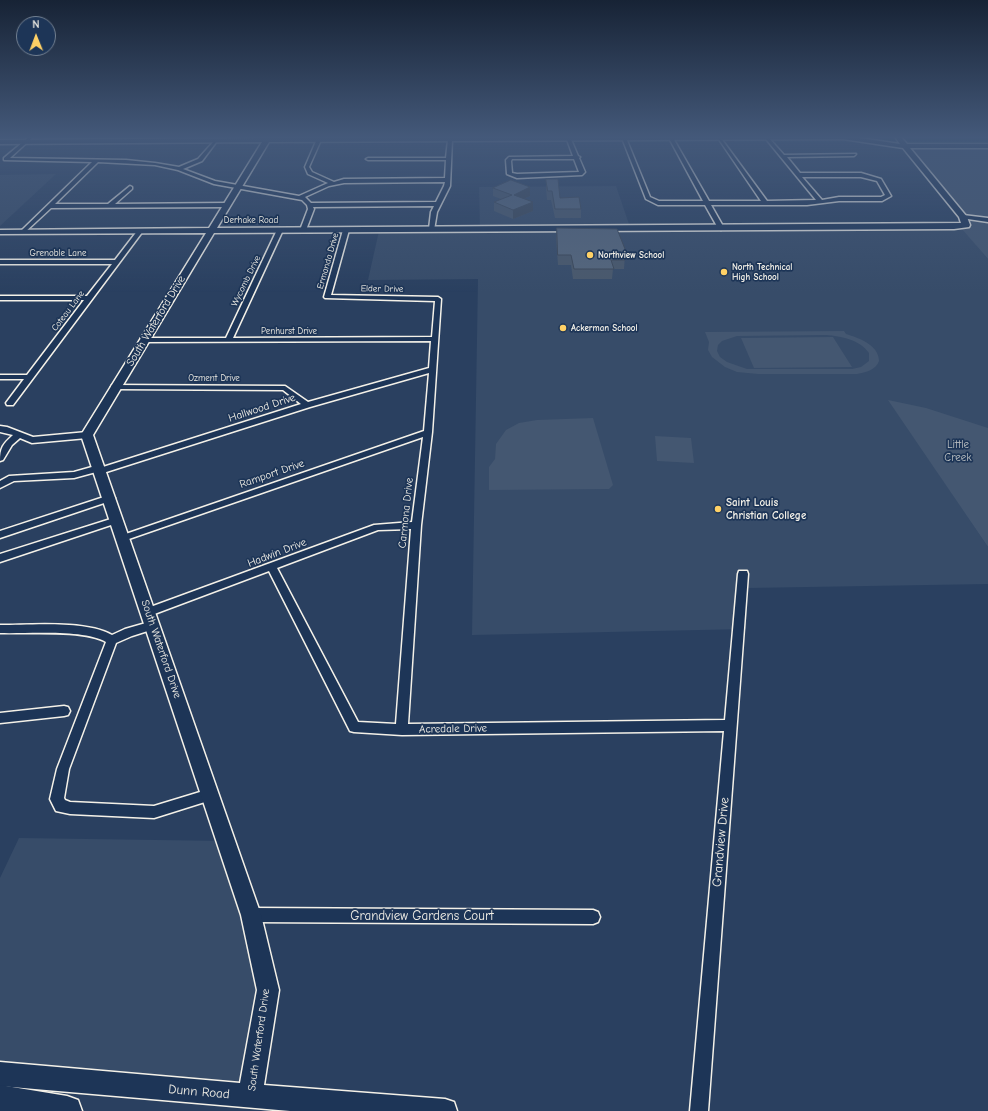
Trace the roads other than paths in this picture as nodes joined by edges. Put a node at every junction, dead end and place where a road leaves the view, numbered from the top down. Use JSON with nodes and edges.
{"nodes":[{"id":1,"x":68,"y":189,"type":"edge"},
{"id":2,"x":129,"y":189,"type":"edge"},
{"id":3,"x":237,"y":189,"type":"edge"},
{"id":4,"x":253,"y":189,"type":"edge"},
{"id":5,"x":321,"y":189,"type":"edge"},
{"id":6,"x":445,"y":189,"type":"edge"},
{"id":7,"x":644,"y":189,"type":"edge"},
{"id":8,"x":699,"y":189,"type":"edge"},
{"id":9,"x":755,"y":189,"type":"edge"},
{"id":10,"x":810,"y":189,"type":"edge"},
{"id":11,"x":885,"y":189,"type":"edge"},
{"id":12,"x":940,"y":189,"type":"edge"},
{"id":13,"x":299,"y":198,"type":"junction"},
{"id":14,"x":820,"y":201,"type":"junction"},
{"id":15,"x":765,"y":203,"type":"junction"},
{"id":16,"x":437,"y":204,"type":"junction"},
{"id":17,"x":707,"y":204,"type":"junction"},
{"id":18,"x":227,"y":205,"type":"junction"},
{"id":19,"x":310,"y":205,"type":"junction"},
{"id":20,"x":50,"y":206,"type":"junction"},
{"id":21,"x":110,"y":206,"type":"junction"},
{"id":22,"x":963,"y":218,"type":"junction"},
{"id":23,"x":988,"y":220,"type":"edge"},
{"id":24,"x":721,"y":228,"type":"junction"},
{"id":25,"x":280,"y":230,"type":"junction"},
{"id":26,"x":303,"y":230,"type":"junction"},
{"id":27,"x":346,"y":230,"type":"junction"},
{"id":28,"x":432,"y":230,"type":"junction"},
{"id":29,"x":24,"y":231,"type":"junction"},
{"id":30,"x":140,"y":231,"type":"junction"},
{"id":31,"x":210,"y":231,"type":"junction"},
{"id":32,"x":0,"y":232,"type":"edge"},
{"id":33,"x":0,"y":262,"type":"edge"},
{"id":34,"x":117,"y":262,"type":"junction"},
{"id":35,"x":327,"y":297,"type":"joint"},
{"id":36,"x":0,"y":298,"type":"edge"},
{"id":37,"x":89,"y":298,"type":"junction"},
{"id":38,"x":438,"y":299,"type":"joint"},
{"id":39,"x":435,"y":339,"type":"junction"},
{"id":40,"x":144,"y":340,"type":"junction"},
{"id":41,"x":228,"y":340,"type":"junction"},
{"id":42,"x":433,"y":369,"type":"junction"},
{"id":43,"x":0,"y":377,"type":"edge"},
{"id":44,"x":30,"y":377,"type":"junction"},
{"id":45,"x":115,"y":387,"type":"junction"},
{"id":46,"x":10,"y":403,"type":"dead end"},
{"id":47,"x":307,"y":405,"type":"junction"},
{"id":48,"x":0,"y":429,"type":"edge"},
{"id":49,"x":428,"y":432,"type":"junction"},
{"id":50,"x":18,"y":434,"type":"junction"},
{"id":51,"x":87,"y":435,"type":"junction"},
{"id":52,"x":0,"y":458,"type":"edge"},
{"id":53,"x":99,"y":470,"type":"junction"},
{"id":54,"x":0,"y":485,"type":"edge"},
{"id":55,"x":110,"y":498,"type":"junction"},
{"id":56,"x":117,"y":520,"type":"junction"},
{"id":57,"x":416,"y":525,"type":"junction"},
{"id":58,"x":0,"y":535,"type":"edge"},
{"id":59,"x":124,"y":538,"type":"junction"},
{"id":60,"x":0,"y":558,"type":"edge"},
{"id":61,"x":272,"y":568,"type":"junction"},
{"id":62,"x":743,"y":574,"type":"dead end"},
{"id":63,"x":151,"y":619,"type":"junction"},
{"id":64,"x":0,"y":629,"type":"edge"},
{"id":65,"x":112,"y":640,"type":"junction"},
{"id":66,"x":64,"y":711,"type":"dead end"},
{"id":67,"x":0,"y":718,"type":"edge"},
{"id":68,"x":731,"y":725,"type":"junction"},
{"id":69,"x":402,"y":730,"type":"junction"},
{"id":70,"x":210,"y":793,"type":"junction"},
{"id":71,"x":251,"y":916,"type":"junction"},
{"id":72,"x":593,"y":917,"type":"dead end"},
{"id":73,"x":0,"y":1074,"type":"edge"},
{"id":74,"x":250,"y":1096,"type":"junction"},
{"id":75,"x":0,"y":1100,"type":"edge"},
{"id":76,"x":67,"y":1111,"type":"edge"},
{"id":77,"x":445,"y":1111,"type":"edge"},
{"id":78,"x":699,"y":1111,"type":"edge"}],
"edges":[{"from":1,"to":20,"type":"street"},
{"from":2,"to":21,"type":"street"},
{"from":3,"to":18,"type":"street","name":"South Waterford Drive"},
{"from":4,"to":13,"type":"street"},
{"from":5,"to":13,"type":"street"},
{"from":6,"to":16,"type":"street"},
{"from":7,"to":17,"type":"street"},
{"from":8,"to":17,"type":"street"},
{"from":9,"to":15,"type":"street"},
{"from":10,"to":14,"type":"street"},
{"from":11,"to":14,"type":"street"},
{"from":12,"to":22,"type":"street"},
{"from":13,"to":19,"type":"street"},
{"from":14,"to":15,"type":"street"},
{"from":15,"to":17,"type":"street"},
{"from":16,"to":19,"type":"street"},
{"from":16,"to":28,"type":"street"},
{"from":17,"to":24,"type":"street"},
{"from":18,"to":21,"type":"street"},
{"from":18,"to":31,"type":"street","name":"South Waterford Drive"},
{"from":19,"to":26,"type":"street"},
{"from":20,"to":21,"type":"street"},
{"from":20,"to":29,"type":"street"},
{"from":22,"to":23,"type":"street"},
{"from":22,"to":24,"type":"street","name":"Derhake Road"},
{"from":24,"to":28,"type":"street","name":"Derhake Road"},
{"from":25,"to":26,"type":"street","name":"Derhake Road"},
{"from":25,"to":31,"type":"street","name":"Derhake Road"},
{"from":25,"to":41,"type":"street","name":"Wycomb Drive"},
{"from":26,"to":27,"type":"street","name":"Derhake Road"},
{"from":27,"to":28,"type":"street","name":"Derhake Road"},
{"from":27,"to":35,"type":"street","name":"Ermanda Drive"},
{"from":29,"to":30,"type":"street","name":"Derhake Road"},
{"from":29,"to":32,"type":"street","name":"Derhake Road"},
{"from":30,"to":31,"type":"street","name":"Derhake Road"},
{"from":30,"to":34,"type":"street","name":"Coteau Lane"},
{"from":31,"to":40,"type":"street","name":"South Waterford Drive"},
{"from":33,"to":34,"type":"street","name":"Grenoble Lane"},
{"from":34,"to":37,"type":"street","name":"Coteau Lane"},
{"from":35,"to":38,"type":"street","name":"Elder Drive"},
{"from":36,"to":37,"type":"street"},
{"from":37,"to":44,"type":"street","name":"Coteau Lane"},
{"from":38,"to":39,"type":"street","name":"Carmona Drive"},
{"from":39,"to":41,"type":"street","name":"Penhurst Drive"},
{"from":39,"to":42,"type":"street","name":"Carmona Drive"},
{"from":40,"to":41,"type":"street","name":"Penhurst Drive"},
{"from":40,"to":45,"type":"street","name":"South Waterford Drive"},
{"from":42,"to":47,"type":"street","name":"Hallwood Drive"},
{"from":42,"to":49,"type":"street","name":"Carmona Drive"},
{"from":43,"to":44,"type":"street"},
{"from":44,"to":46,"type":"street","name":"Coteau Lane"},
{"from":45,"to":47,"type":"street","name":"Ozment Drive"},
{"from":45,"to":51,"type":"street","name":"South Waterford Drive"},
{"from":47,"to":53,"type":"street","name":"Hallwood Drive"},
{"from":48,"to":50,"type":"street"},
{"from":49,"to":57,"type":"street","name":"Carmona Drive"},
{"from":49,"to":59,"type":"street","name":"Ramport Drive"},
{"from":50,"to":51,"type":"street"},
{"from":50,"to":52,"type":"street"},
{"from":51,"to":53,"type":"street","name":"South Waterford Drive"},
{"from":53,"to":54,"type":"street","name":"Hallwood Drive"},
{"from":53,"to":55,"type":"street","name":"South Waterford Drive"},
{"from":55,"to":56,"type":"street","name":"South Waterford Drive"},
{"from":55,"to":58,"type":"street"},
{"from":56,"to":59,"type":"street","name":"South Waterford Drive"},
{"from":56,"to":60,"type":"street"},
{"from":57,"to":61,"type":"street","name":"Hadwin Drive"},
{"from":57,"to":69,"type":"street","name":"Carmona Drive"},
{"from":59,"to":63,"type":"street","name":"South Waterford Drive"},
{"from":61,"to":63,"type":"street","name":"Hadwin Drive"},
{"from":61,"to":69,"type":"street","name":"Acredale Drive"},
{"from":62,"to":68,"type":"street","name":"Grandview Drive"},
{"from":63,"to":65,"type":"street","name":"Hadwin Drive"},
{"from":63,"to":70,"type":"street","name":"South Waterford Drive"},
{"from":64,"to":65,"type":"street"},
{"from":65,"to":70,"type":"street"},
{"from":66,"to":67,"type":"street"},
{"from":68,"to":69,"type":"street","name":"Acredale Drive"},
{"from":68,"to":78,"type":"street","name":"Grandview Drive"},
{"from":70,"to":71,"type":"street","name":"South Waterford Drive"},
{"from":71,"to":72,"type":"street","name":"Grandview Gardens Court"},
{"from":71,"to":74,"type":"street","name":"South Waterford Drive"},
{"from":73,"to":74,"type":"street","name":"Dunn Road"},
{"from":74,"to":77,"type":"street","name":"Dunn Road"},
{"from":75,"to":76,"type":"highway"}]}
